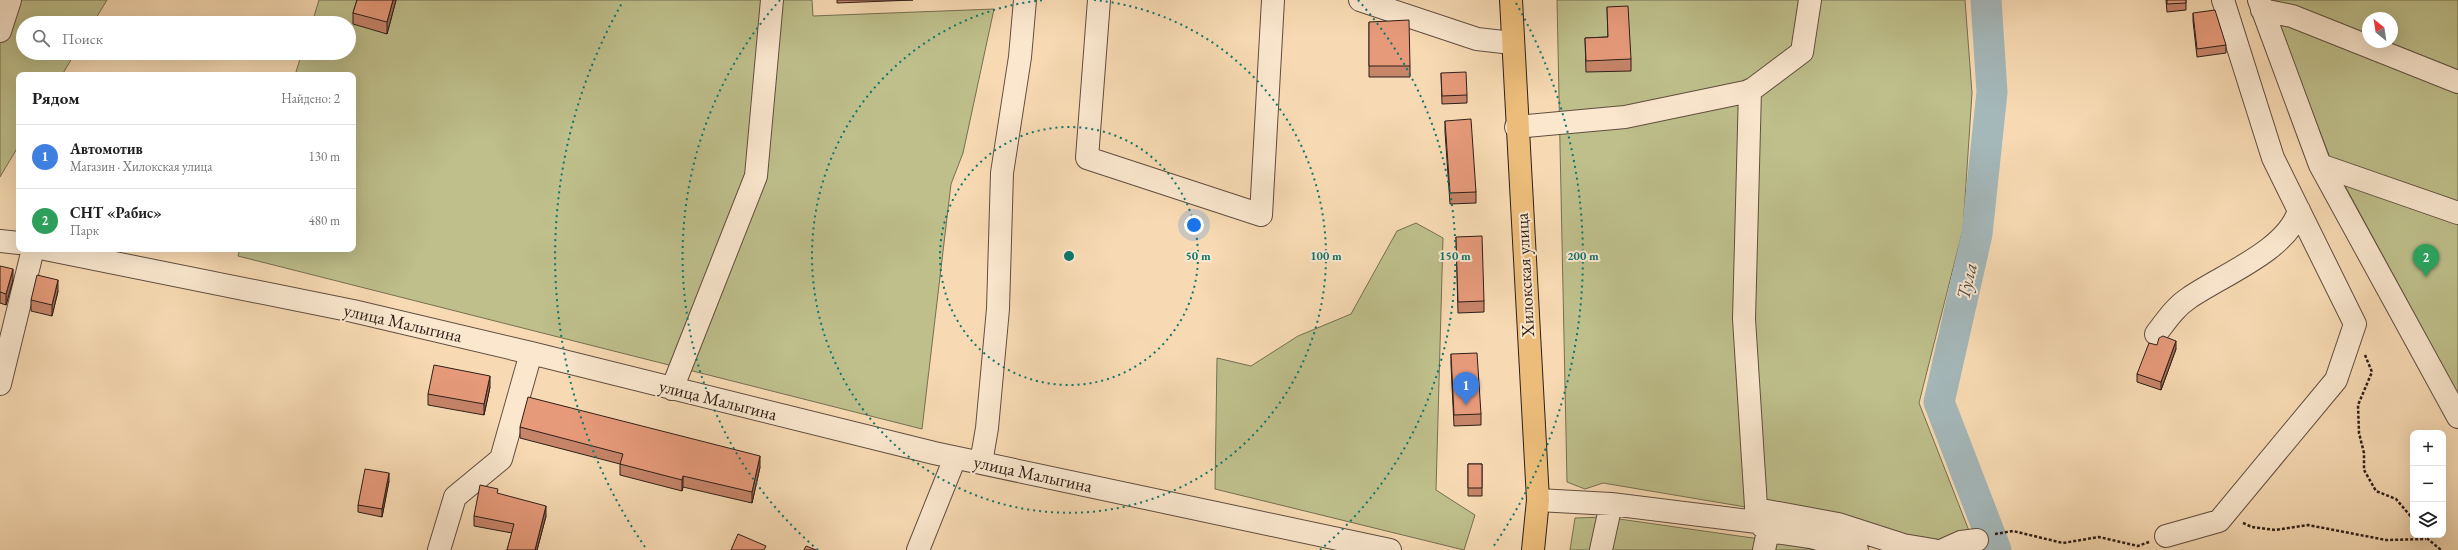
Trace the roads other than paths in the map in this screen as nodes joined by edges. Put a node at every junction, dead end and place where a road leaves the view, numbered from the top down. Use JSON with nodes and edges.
{"nodes":[{"id":1,"x":10,"y":0,"type":"edge"},
{"id":2,"x":772,"y":0,"type":"edge"},
{"id":3,"x":1025,"y":0,"type":"edge"},
{"id":4,"x":1099,"y":0,"type":"edge"},
{"id":5,"x":1273,"y":0,"type":"edge"},
{"id":6,"x":1360,"y":0,"type":"edge"},
{"id":7,"x":1511,"y":0,"type":"edge"},
{"id":8,"x":1810,"y":0,"type":"edge"},
{"id":9,"x":2223,"y":0,"type":"edge"},
{"id":10,"x":2261,"y":5,"type":"edge"},
{"id":11,"x":0,"y":31,"type":"edge"},
{"id":12,"x":1512,"y":43,"type":"junction"},
{"id":13,"x":2458,"y":82,"type":"edge"},
{"id":14,"x":1750,"y":91,"type":"junction"},
{"id":15,"x":1516,"y":127,"type":"junction"},
{"id":16,"x":2320,"y":165,"type":"junction"},
{"id":17,"x":2299,"y":210,"type":"junction"},
{"id":18,"x":2458,"y":213,"type":"edge"},
{"id":19,"x":0,"y":241,"type":"edge"},
{"id":20,"x":16,"y":243,"type":"edge"},
{"id":21,"x":32,"y":252,"type":"edge"},
{"id":22,"x":60,"y":252,"type":"edge"},
{"id":23,"x":2156,"y":334,"type":"dead end"},
{"id":24,"x":532,"y":353,"type":"junction"},
{"id":25,"x":0,"y":384,"type":"edge"},
{"id":26,"x":672,"y":389,"type":"junction"},
{"id":27,"x":2458,"y":417,"type":"edge"},
{"id":28,"x":955,"y":458,"type":"junction"},
{"id":29,"x":981,"y":463,"type":"junction"},
{"id":30,"x":1538,"y":500,"type":"junction"},
{"id":31,"x":1611,"y":504,"type":"junction"},
{"id":32,"x":1761,"y":528,"type":"edge"},
{"id":33,"x":2166,"y":536,"type":"road end"},
{"id":34,"x":1977,"y":540,"type":"dead end"},
{"id":35,"x":1341,"y":545,"type":"edge"},
{"id":36,"x":439,"y":550,"type":"edge"},
{"id":37,"x":918,"y":550,"type":"edge"},
{"id":38,"x":1390,"y":550,"type":"edge"},
{"id":39,"x":1533,"y":550,"type":"edge"},
{"id":40,"x":1601,"y":550,"type":"edge"},
{"id":41,"x":1857,"y":550,"type":"edge"},
{"id":42,"x":1933,"y":550,"type":"edge"},
{"id":43,"x":1943,"y":550,"type":"edge"}],
"edges":[{"from":1,"to":11,"type":"street"},
{"from":2,"to":26,"type":"street"},
{"from":3,"to":29,"type":"street"},
{"from":4,"to":5,"type":"street"},
{"from":6,"to":12,"type":"street"},
{"from":7,"to":12,"type":"highway","name":"Хилокская улица"},
{"from":8,"to":14,"type":"street"},
{"from":9,"to":17,"type":"street"},
{"from":10,"to":13,"type":"street"},
{"from":10,"to":16,"type":"street"},
{"from":12,"to":15,"type":"highway","name":"Хилокская улица"},
{"from":14,"to":15,"type":"street"},
{"from":14,"to":32,"type":"street"},
{"from":15,"to":30,"type":"highway","name":"Хилокская улица"},
{"from":16,"to":18,"type":"street"},
{"from":16,"to":27,"type":"street"},
{"from":17,"to":23,"type":"street"},
{"from":17,"to":33,"type":"street"},
{"from":19,"to":20,"type":"street"},
{"from":21,"to":25,"type":"street"},
{"from":22,"to":24,"type":"street","name":"улица Малыгина"},
{"from":24,"to":26,"type":"street","name":"улица Малыгина"},
{"from":24,"to":36,"type":"street"},
{"from":26,"to":28,"type":"street","name":"улица Малыгина"},
{"from":28,"to":29,"type":"street","name":"улица Малыгина"},
{"from":28,"to":37,"type":"street"},
{"from":29,"to":35,"type":"street","name":"улица Малыгина"},
{"from":30,"to":31,"type":"street"},
{"from":30,"to":39,"type":"highway","name":"Хилокская улица"},
{"from":31,"to":32,"type":"street"},
{"from":31,"to":40,"type":"street"},
{"from":32,"to":41,"type":"street"},
{"from":32,"to":42,"type":"street"},
{"from":34,"to":43,"type":"street"},
{"from":35,"to":38,"type":"street","name":"улица Малыгина"}]}
